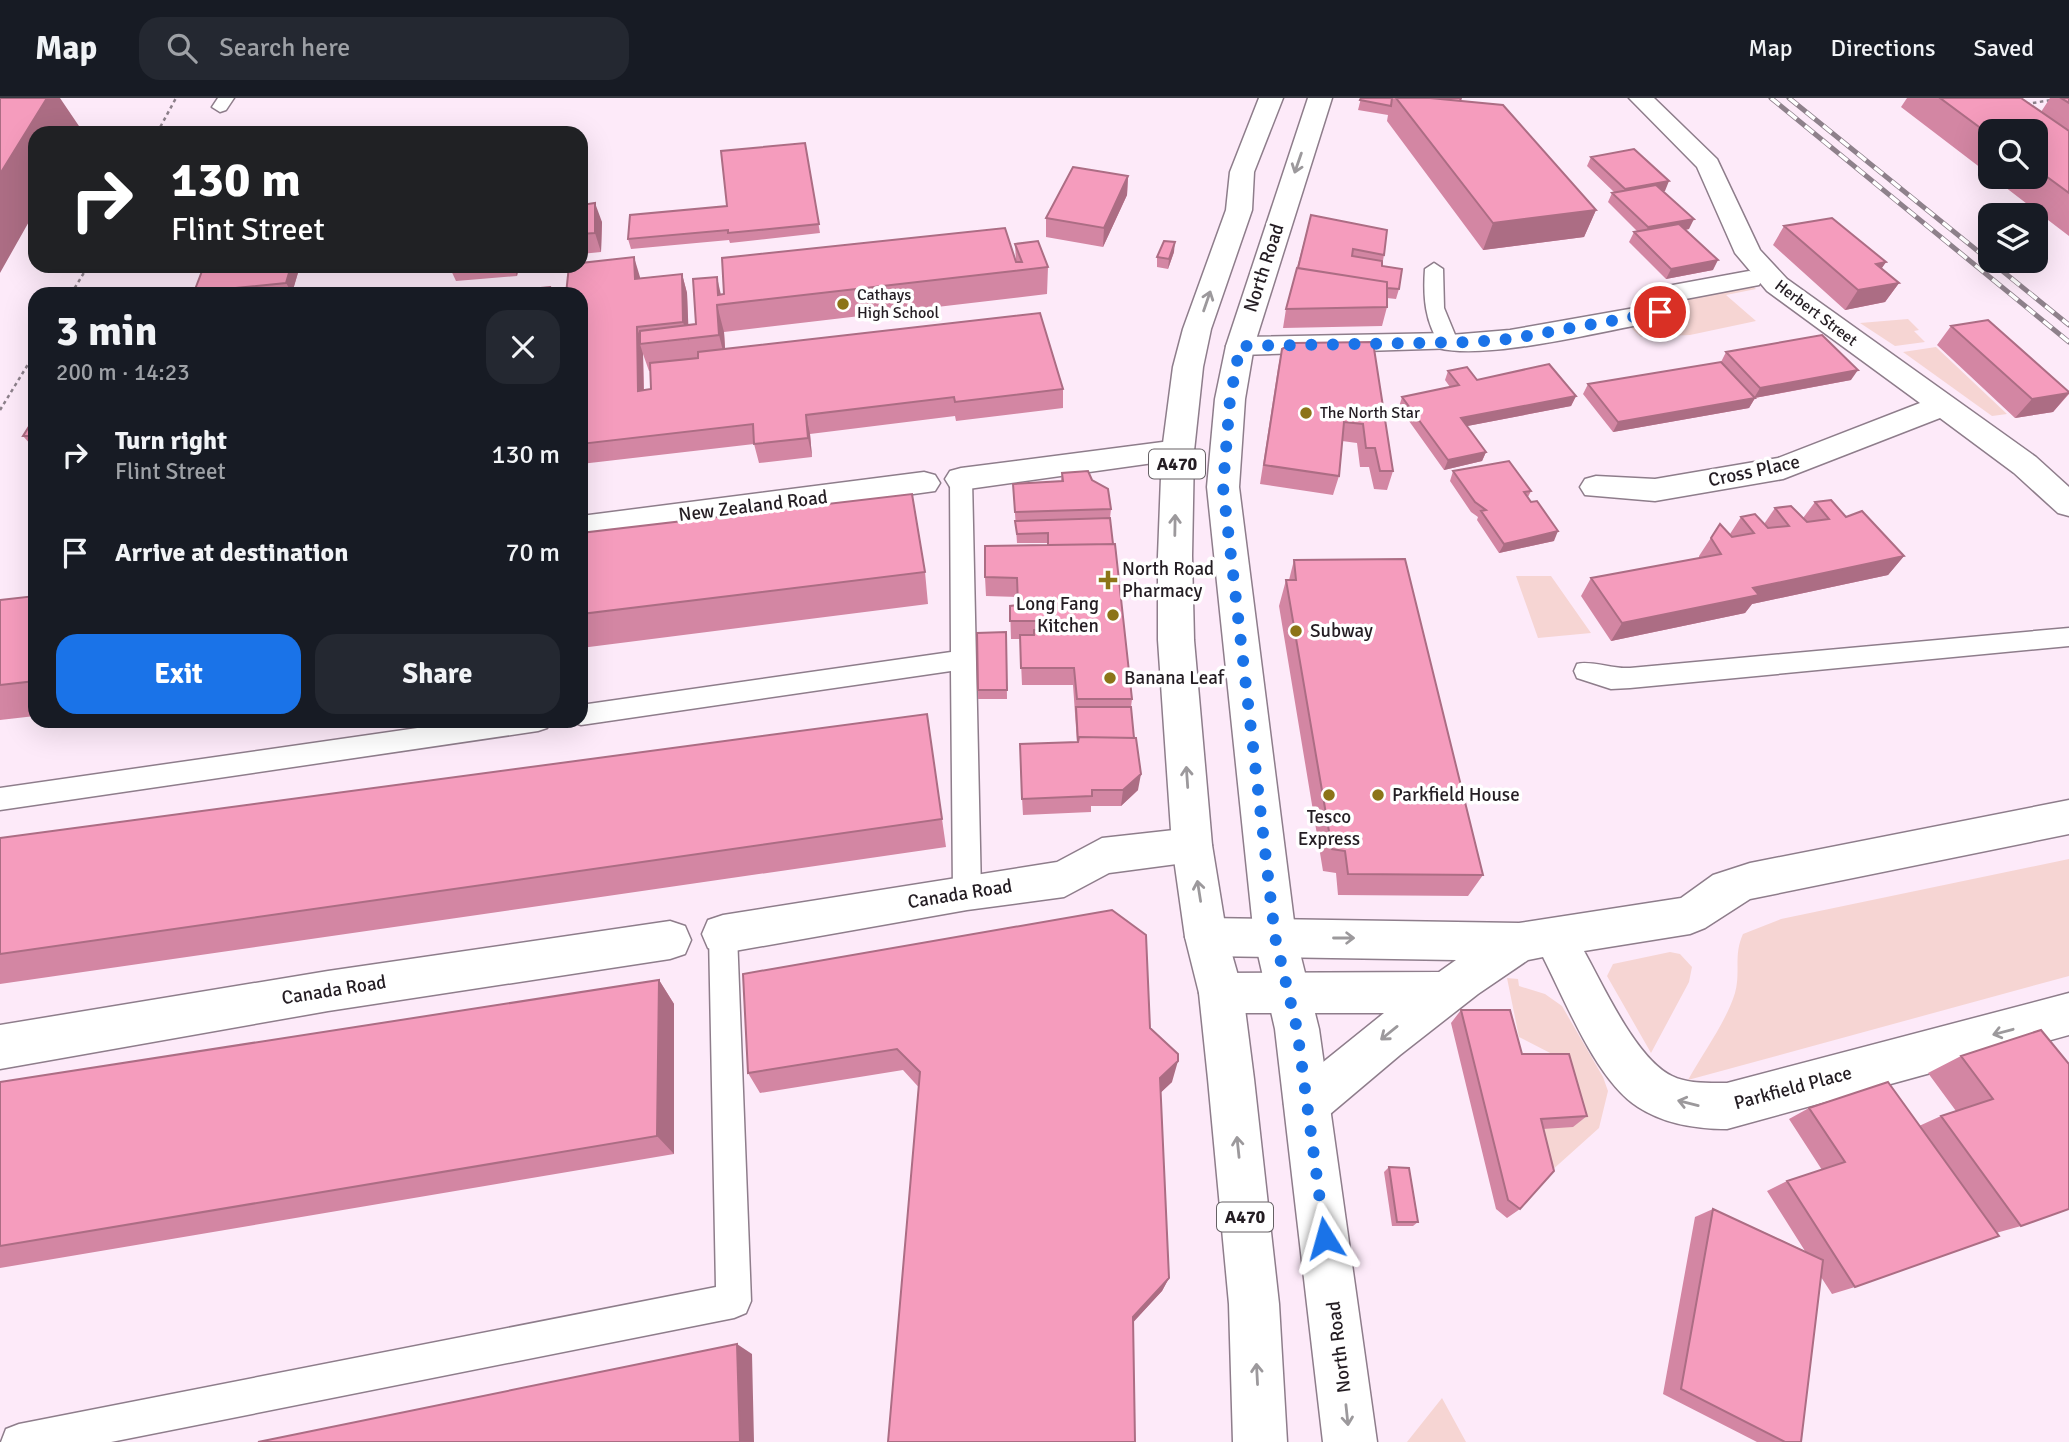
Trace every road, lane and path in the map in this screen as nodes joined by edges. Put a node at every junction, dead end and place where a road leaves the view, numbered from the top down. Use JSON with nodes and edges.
{"nodes":[{"id":1,"x":176,"y":98,"type":"edge"},
{"id":2,"x":1271,"y":98,"type":"edge"},
{"id":3,"x":1320,"y":98,"type":"edge"},
{"id":4,"x":1641,"y":98,"type":"edge"},
{"id":5,"x":2055,"y":100,"type":"dead end"},
{"id":6,"x":2015,"y":105,"type":"edge"},
{"id":7,"x":161,"y":126,"type":"edge"},
{"id":8,"x":1434,"y":269,"type":"dead end"},
{"id":9,"x":1749,"y":279,"type":"dead end"},
{"id":10,"x":1448,"y":342,"type":"junction"},
{"id":11,"x":1240,"y":346,"type":"junction"},
{"id":12,"x":28,"y":364,"type":"edge"},
{"id":13,"x":1944,"y":405,"type":"junction"},
{"id":14,"x":0,"y":410,"type":"edge"},
{"id":15,"x":1178,"y":451,"type":"junction"},
{"id":16,"x":961,"y":479,"type":"joint"},
{"id":17,"x":924,"y":483,"type":"dead end"},
{"id":18,"x":1596,"y":487,"type":"dead end"},
{"id":19,"x":2069,"y":505,"type":"edge"},
{"id":20,"x":588,"y":527,"type":"edge"},
{"id":21,"x":2069,"y":637,"type":"edge"},
{"id":22,"x":962,"y":660,"type":"junction"},
{"id":23,"x":1586,"y":671,"type":"dead end"},
{"id":24,"x":588,"y":714,"type":"edge"},
{"id":25,"x":490,"y":728,"type":"edge"},
{"id":26,"x":0,"y":799,"type":"edge"},
{"id":27,"x":2069,"y":817,"type":"edge"},
{"id":28,"x":1192,"y":845,"type":"junction"},
{"id":29,"x":967,"y":892,"type":"junction"},
{"id":30,"x":723,"y":934,"type":"joint"},
{"id":31,"x":1206,"y":937,"type":"junction"},
{"id":32,"x":1275,"y":937,"type":"junction"},
{"id":33,"x":670,"y":940,"type":"dead end"},
{"id":34,"x":1537,"y":940,"type":"junction"},
{"id":35,"x":1444,"y":992,"type":"junction"},
{"id":36,"x":1221,"y":993,"type":"junction"},
{"id":37,"x":1290,"y":993,"type":"junction"},
{"id":38,"x":2069,"y":1014,"type":"edge"},
{"id":39,"x":0,"y":1047,"type":"edge"},
{"id":40,"x":1307,"y":1104,"type":"junction"},
{"id":41,"x":19,"y":1442,"type":"edge"},
{"id":42,"x":1260,"y":1442,"type":"edge"},
{"id":43,"x":1350,"y":1442,"type":"edge"}],
"edges":[{"from":1,"to":7,"type":"path"},
{"from":15,"to":2,"type":"street","number":"A470","one_way":true},
{"from":3,"to":11,"type":"street","name":"North Road","number":"A470","one_way":true},
{"from":4,"to":13,"type":"street","name":"Herbert Street"},
{"from":5,"to":6,"type":"path"},
{"from":8,"to":10,"type":"lane"},
{"from":9,"to":10,"type":"street"},
{"from":10,"to":11,"type":"street"},
{"from":11,"to":32,"type":"street","name":"North Road","number":"A470"},
{"from":12,"to":14,"type":"path"},
{"from":13,"to":18,"type":"street","name":"Cross Place"},
{"from":13,"to":19,"type":"street","name":"Herbert Street"},
{"from":15,"to":16,"type":"street"},
{"from":28,"to":15,"type":"street","number":"A470","one_way":true},
{"from":16,"to":22,"type":"lane"},
{"from":17,"to":20,"type":"street","name":"New Zealand Road"},
{"from":21,"to":23,"type":"lane"},
{"from":22,"to":24,"type":"lane"},
{"from":22,"to":29,"type":"lane"},
{"from":25,"to":26,"type":"lane"},
{"from":27,"to":34,"type":"street"},
{"from":28,"to":29,"type":"street","name":"Canada Road"},
{"from":31,"to":28,"type":"street","number":"A470","one_way":true},
{"from":29,"to":30,"type":"street","name":"Canada Road"},
{"from":30,"to":41,"type":"lane"},
{"from":31,"to":32,"type":"street"},
{"from":31,"to":36,"type":"street","number":"A470"},
{"from":32,"to":34,"type":"street","one_way":true},
{"from":32,"to":37,"type":"street","name":"North Road","number":"A470"},
{"from":33,"to":39,"type":"street","name":"Canada Road"},
{"from":34,"to":35,"type":"street"},
{"from":38,"to":34,"type":"street","name":"Parkfield Place","one_way":true},
{"from":35,"to":37,"type":"street"},
{"from":35,"to":40,"type":"street","one_way":true},
{"from":36,"to":37,"type":"street"},
{"from":42,"to":36,"type":"street","number":"A470","one_way":true},
{"from":37,"to":40,"type":"street","name":"North Road","number":"A470"},
{"from":40,"to":43,"type":"street","name":"North Road","number":"A470","one_way":true}]}
